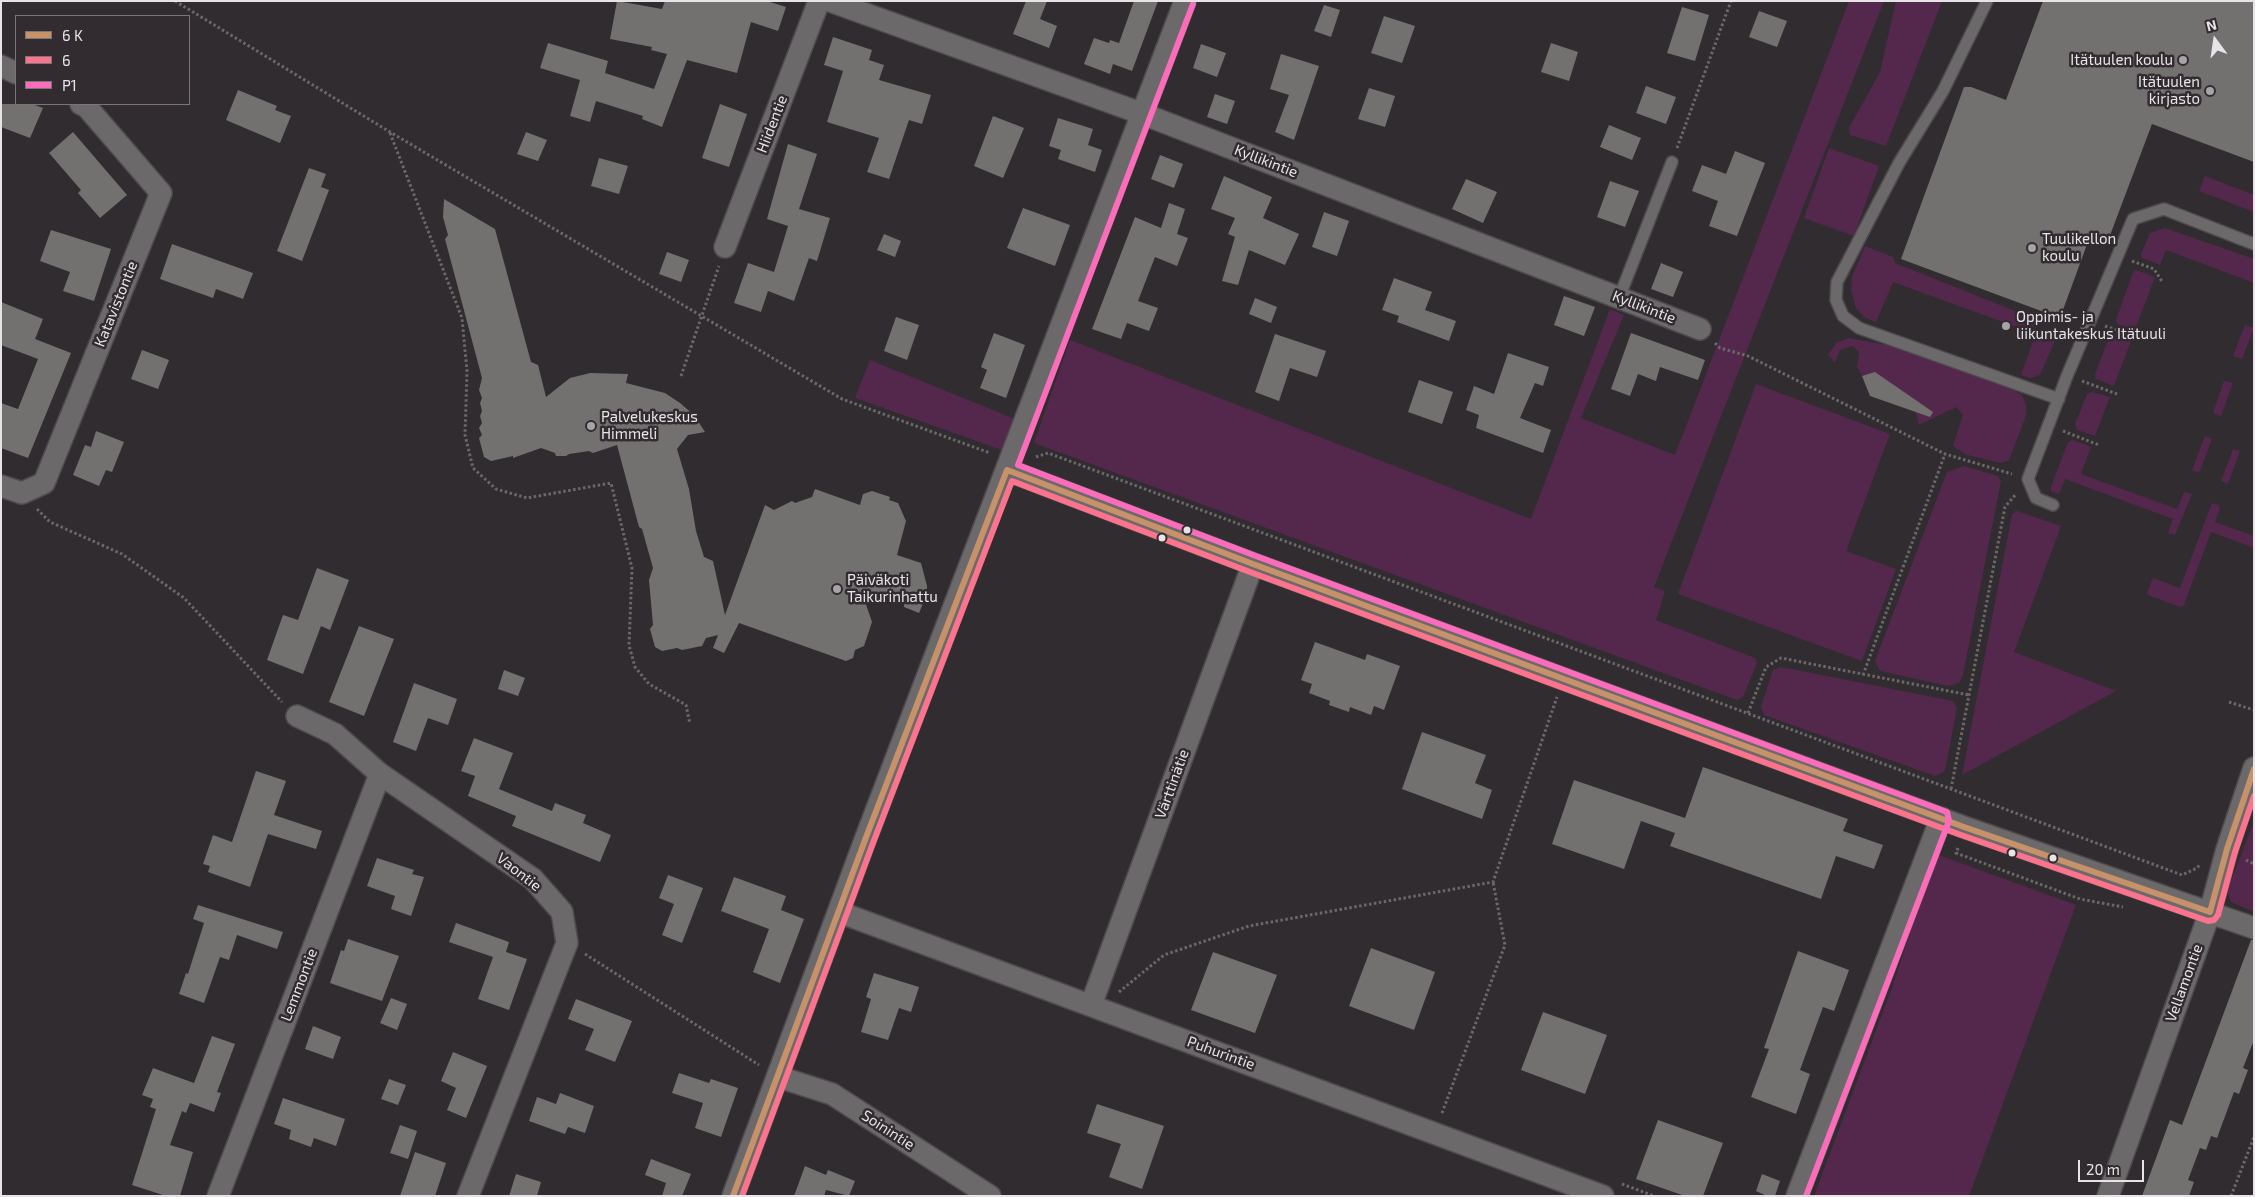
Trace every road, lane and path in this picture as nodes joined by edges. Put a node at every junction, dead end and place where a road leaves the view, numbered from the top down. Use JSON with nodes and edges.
{"nodes":[{"id":1,"x":175,"y":1,"type":"edge"},
{"id":2,"x":818,"y":1,"type":"edge"},
{"id":3,"x":830,"y":1,"type":"edge"},
{"id":4,"x":1185,"y":1,"type":"edge"},
{"id":5,"x":1731,"y":1,"type":"edge"},
{"id":6,"x":1987,"y":1,"type":"edge"},
{"id":7,"x":1,"y":66,"type":"edge"},
{"id":8,"x":15,"y":73,"type":"edge"},
{"id":9,"x":84,"y":105,"type":"edge"},
{"id":10,"x":1143,"y":114,"type":"junction"},
{"id":11,"x":390,"y":132,"type":"junction"},
{"id":12,"x":1672,"y":162,"type":"joint"},
{"id":13,"x":2254,"y":244,"type":"edge"},
{"id":14,"x":725,"y":247,"type":"joint"},
{"id":15,"x":2116,"y":256,"type":"junction"},
{"id":16,"x":2163,"y":282,"type":"dead end"},
{"id":17,"x":1619,"y":298,"type":"junction"},
{"id":18,"x":702,"y":317,"type":"junction"},
{"id":19,"x":2090,"y":320,"type":"junction"},
{"id":20,"x":1700,"y":329,"type":"joint"},
{"id":21,"x":2139,"y":338,"type":"dead end"},
{"id":22,"x":681,"y":376,"type":"dead end"},
{"id":23,"x":2067,"y":376,"type":"junction"},
{"id":24,"x":2117,"y":394,"type":"dead end"},
{"id":25,"x":2059,"y":399,"type":"junction"},
{"id":26,"x":2049,"y":426,"type":"junction"},
{"id":27,"x":2099,"y":445,"type":"dead end"},
{"id":28,"x":1945,"y":454,"type":"junction"},
{"id":29,"x":1009,"y":463,"type":"junction"},
{"id":30,"x":2028,"y":479,"type":"junction"},
{"id":31,"x":1,"y":486,"type":"edge"},
{"id":32,"x":22,"y":493,"type":"junction"},
{"id":33,"x":2053,"y":505,"type":"dead end"},
{"id":34,"x":1253,"y":564,"type":"junction"},
{"id":35,"x":1863,"y":674,"type":"junction"},
{"id":36,"x":1564,"y":678,"type":"junction"},
{"id":37,"x":1969,"y":696,"type":"junction"},
{"id":38,"x":2229,"y":702,"type":"dead end"},
{"id":39,"x":2254,"y":710,"type":"edge"},
{"id":40,"x":1748,"y":714,"type":"junction"},
{"id":41,"x":297,"y":716,"type":"joint"},
{"id":42,"x":690,"y":724,"type":"dead end"},
{"id":43,"x":2254,"y":768,"type":"edge"},
{"id":44,"x":380,"y":774,"type":"junction"},
{"id":45,"x":1951,"y":789,"type":"junction"},
{"id":46,"x":1941,"y":818,"type":"junction"},
{"id":47,"x":2202,"y":861,"type":"dead end"},
{"id":48,"x":1493,"y":882,"type":"junction"},
{"id":49,"x":840,"y":912,"type":"junction"},
{"id":50,"x":2210,"y":912,"type":"junction"},
{"id":51,"x":2254,"y":928,"type":"edge"},
{"id":52,"x":567,"y":943,"type":"junction"},
{"id":53,"x":1115,"y":995,"type":"dead end"},
{"id":54,"x":1091,"y":1005,"type":"junction"},
{"id":55,"x":779,"y":1077,"type":"junction"},
{"id":56,"x":1440,"y":1117,"type":"dead end"},
{"id":57,"x":2254,"y":1137,"type":"edge"},
{"id":58,"x":218,"y":1196,"type":"edge"},
{"id":59,"x":468,"y":1196,"type":"edge"},
{"id":60,"x":733,"y":1196,"type":"edge"},
{"id":61,"x":990,"y":1196,"type":"edge"},
{"id":62,"x":1603,"y":1196,"type":"edge"},
{"id":63,"x":1797,"y":1196,"type":"edge"},
{"id":64,"x":2108,"y":1196,"type":"edge"},
{"id":65,"x":2231,"y":1196,"type":"edge"}],
"edges":[{"from":1,"to":11,"type":"path"},
{"from":2,"to":14,"type":"street","name":"Hiidentie"},
{"from":3,"to":10,"type":"street","name":"Kyllikintie"},
{"from":4,"to":10,"type":"street"},
{"from":5,"to":12,"type":"path"},
{"from":6,"to":25,"type":"lane"},
{"from":7,"to":8,"type":"street"},
{"from":9,"to":32,"type":"street","name":"Katavistontie"},
{"from":10,"to":17,"type":"street","name":"Kyllikintie"},
{"from":10,"to":29,"type":"street"},
{"from":11,"to":18,"type":"path"},
{"from":11,"to":42,"type":"path"},
{"from":12,"to":17,"type":"lane"},
{"from":13,"to":15,"type":"lane"},
{"from":14,"to":18,"type":"path"},
{"from":15,"to":16,"type":"path"},
{"from":15,"to":19,"type":"lane"},
{"from":17,"to":20,"type":"street","name":"Kyllikintie"},
{"from":18,"to":22,"type":"path"},
{"from":18,"to":29,"type":"path"},
{"from":19,"to":21,"type":"path"},
{"from":19,"to":23,"type":"lane"},
{"from":20,"to":28,"type":"path"},
{"from":23,"to":24,"type":"path"},
{"from":23,"to":25,"type":"lane"},
{"from":25,"to":26,"type":"lane"},
{"from":26,"to":27,"type":"path"},
{"from":26,"to":30,"type":"lane"},
{"from":28,"to":30,"type":"path"},
{"from":28,"to":35,"type":"path"},
{"from":29,"to":34,"type":"street"},
{"from":29,"to":40,"type":"path"},
{"from":29,"to":49,"type":"street"},
{"from":30,"to":33,"type":"lane"},
{"from":30,"to":37,"type":"path"},
{"from":31,"to":32,"type":"street"},
{"from":32,"to":41,"type":"path"},
{"from":34,"to":36,"type":"street"},
{"from":34,"to":54,"type":"street","name":"Värttinätie"},
{"from":35,"to":37,"type":"path"},
{"from":35,"to":40,"type":"path"},
{"from":36,"to":46,"type":"street"},
{"from":36,"to":48,"type":"path"},
{"from":37,"to":45,"type":"path"},
{"from":38,"to":39,"type":"path"},
{"from":40,"to":45,"type":"path"},
{"from":41,"to":44,"type":"street","name":"Vaontie"},
{"from":43,"to":50,"type":"street","name":"Vellamontie"},
{"from":44,"to":52,"type":"street","name":"Vaontie"},
{"from":44,"to":58,"type":"street","name":"Lemmontie"},
{"from":45,"to":47,"type":"path"},
{"from":46,"to":50,"type":"street"},
{"from":46,"to":63,"type":"street"},
{"from":48,"to":53,"type":"path"},
{"from":48,"to":56,"type":"path"},
{"from":49,"to":54,"type":"street","name":"Puhurintie"},
{"from":49,"to":55,"type":"street"},
{"from":50,"to":51,"type":"street"},
{"from":50,"to":64,"type":"street","name":"Vellamontie"},
{"from":52,"to":55,"type":"path"},
{"from":52,"to":59,"type":"street"},
{"from":54,"to":62,"type":"street","name":"Puhurintie"},
{"from":55,"to":60,"type":"street"},
{"from":55,"to":61,"type":"street","name":"Soinintie"},
{"from":57,"to":65,"type":"path"}]}
